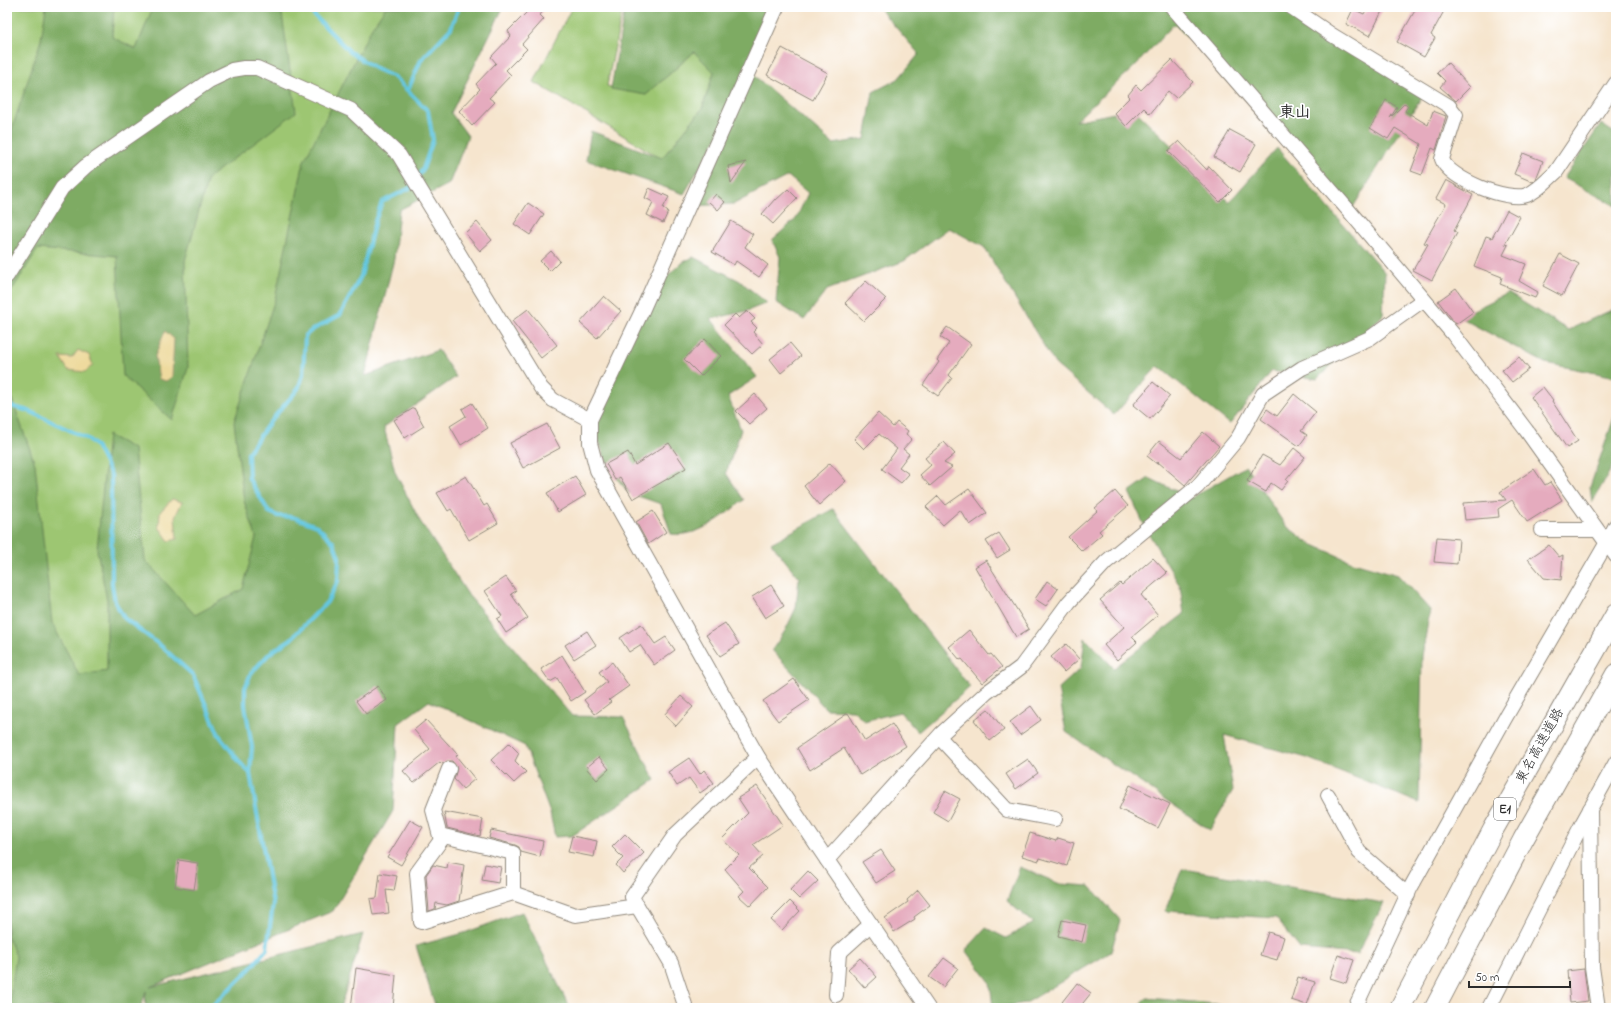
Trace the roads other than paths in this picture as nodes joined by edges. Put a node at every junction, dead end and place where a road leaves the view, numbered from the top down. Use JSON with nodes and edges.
{"nodes":[{"id":1,"x":777,"y":7,"type":"edge"},
{"id":2,"x":1172,"y":7,"type":"edge"},
{"id":3,"x":1291,"y":7,"type":"edge"},
{"id":4,"x":1616,"y":83,"type":"edge"},
{"id":5,"x":7,"y":276,"type":"edge"},
{"id":6,"x":1423,"y":300,"type":"junction"},
{"id":7,"x":590,"y":420,"type":"junction"},
{"id":8,"x":1616,"y":525,"type":"edge"},
{"id":9,"x":1542,"y":530,"type":"dead end"},
{"id":10,"x":1596,"y":530,"type":"junction"},
{"id":11,"x":1606,"y":544,"type":"junction"},
{"id":12,"x":1616,"y":556,"type":"edge"},
{"id":13,"x":1616,"y":614,"type":"edge"},
{"id":14,"x":1616,"y":674,"type":"edge"},
{"id":15,"x":939,"y":737,"type":"junction"},
{"id":16,"x":758,"y":757,"type":"junction"},
{"id":17,"x":1616,"y":762,"type":"edge"},
{"id":18,"x":449,"y":769,"type":"dead end"},
{"id":19,"x":1328,"y":796,"type":"dead end"},
{"id":20,"x":1590,"y":808,"type":"junction"},
{"id":21,"x":1055,"y":819,"type":"dead end"},
{"id":22,"x":441,"y":840,"type":"junction"},
{"id":23,"x":827,"y":860,"type":"junction"},
{"id":24,"x":513,"y":893,"type":"junction"},
{"id":25,"x":1408,"y":895,"type":"junction"},
{"id":26,"x":637,"y":906,"type":"junction"},
{"id":27,"x":871,"y":924,"type":"junction"},
{"id":28,"x":836,"y":995,"type":"dead end"},
{"id":29,"x":686,"y":1008,"type":"edge"},
{"id":30,"x":928,"y":1008,"type":"edge"},
{"id":31,"x":1355,"y":1008,"type":"edge"},
{"id":32,"x":1400,"y":1008,"type":"edge"},
{"id":33,"x":1435,"y":1008,"type":"edge"},
{"id":34,"x":1489,"y":1008,"type":"edge"},
{"id":35,"x":1598,"y":1008,"type":"edge"}],
"edges":[{"from":1,"to":7,"type":"street"},
{"from":2,"to":6,"type":"street"},
{"from":3,"to":4,"type":"street"},
{"from":5,"to":7,"type":"street"},
{"from":6,"to":10,"type":"street"},
{"from":6,"to":15,"type":"street"},
{"from":7,"to":16,"type":"street"},
{"from":8,"to":11,"type":"street"},
{"from":9,"to":10,"type":"street"},
{"from":10,"to":11,"type":"street"},
{"from":11,"to":12,"type":"street"},
{"from":11,"to":25,"type":"street"},
{"from":13,"to":32,"type":"highway","name":"東名高速道路","number":"E1"},
{"from":14,"to":33,"type":"highway","number":"E1"},
{"from":15,"to":21,"type":"street"},
{"from":15,"to":23,"type":"street"},
{"from":16,"to":23,"type":"street"},
{"from":16,"to":26,"type":"street"},
{"from":17,"to":20,"type":"street"},
{"from":18,"to":22,"type":"street"},
{"from":19,"to":25,"type":"street"},
{"from":20,"to":34,"type":"street"},
{"from":20,"to":35,"type":"street"},
{"from":22,"to":24,"type":"street"},
{"from":22,"to":24,"type":"street"},
{"from":23,"to":27,"type":"street"},
{"from":24,"to":26,"type":"street"},
{"from":25,"to":31,"type":"street"},
{"from":26,"to":29,"type":"street"},
{"from":27,"to":28,"type":"street"},
{"from":27,"to":30,"type":"street"}]}
